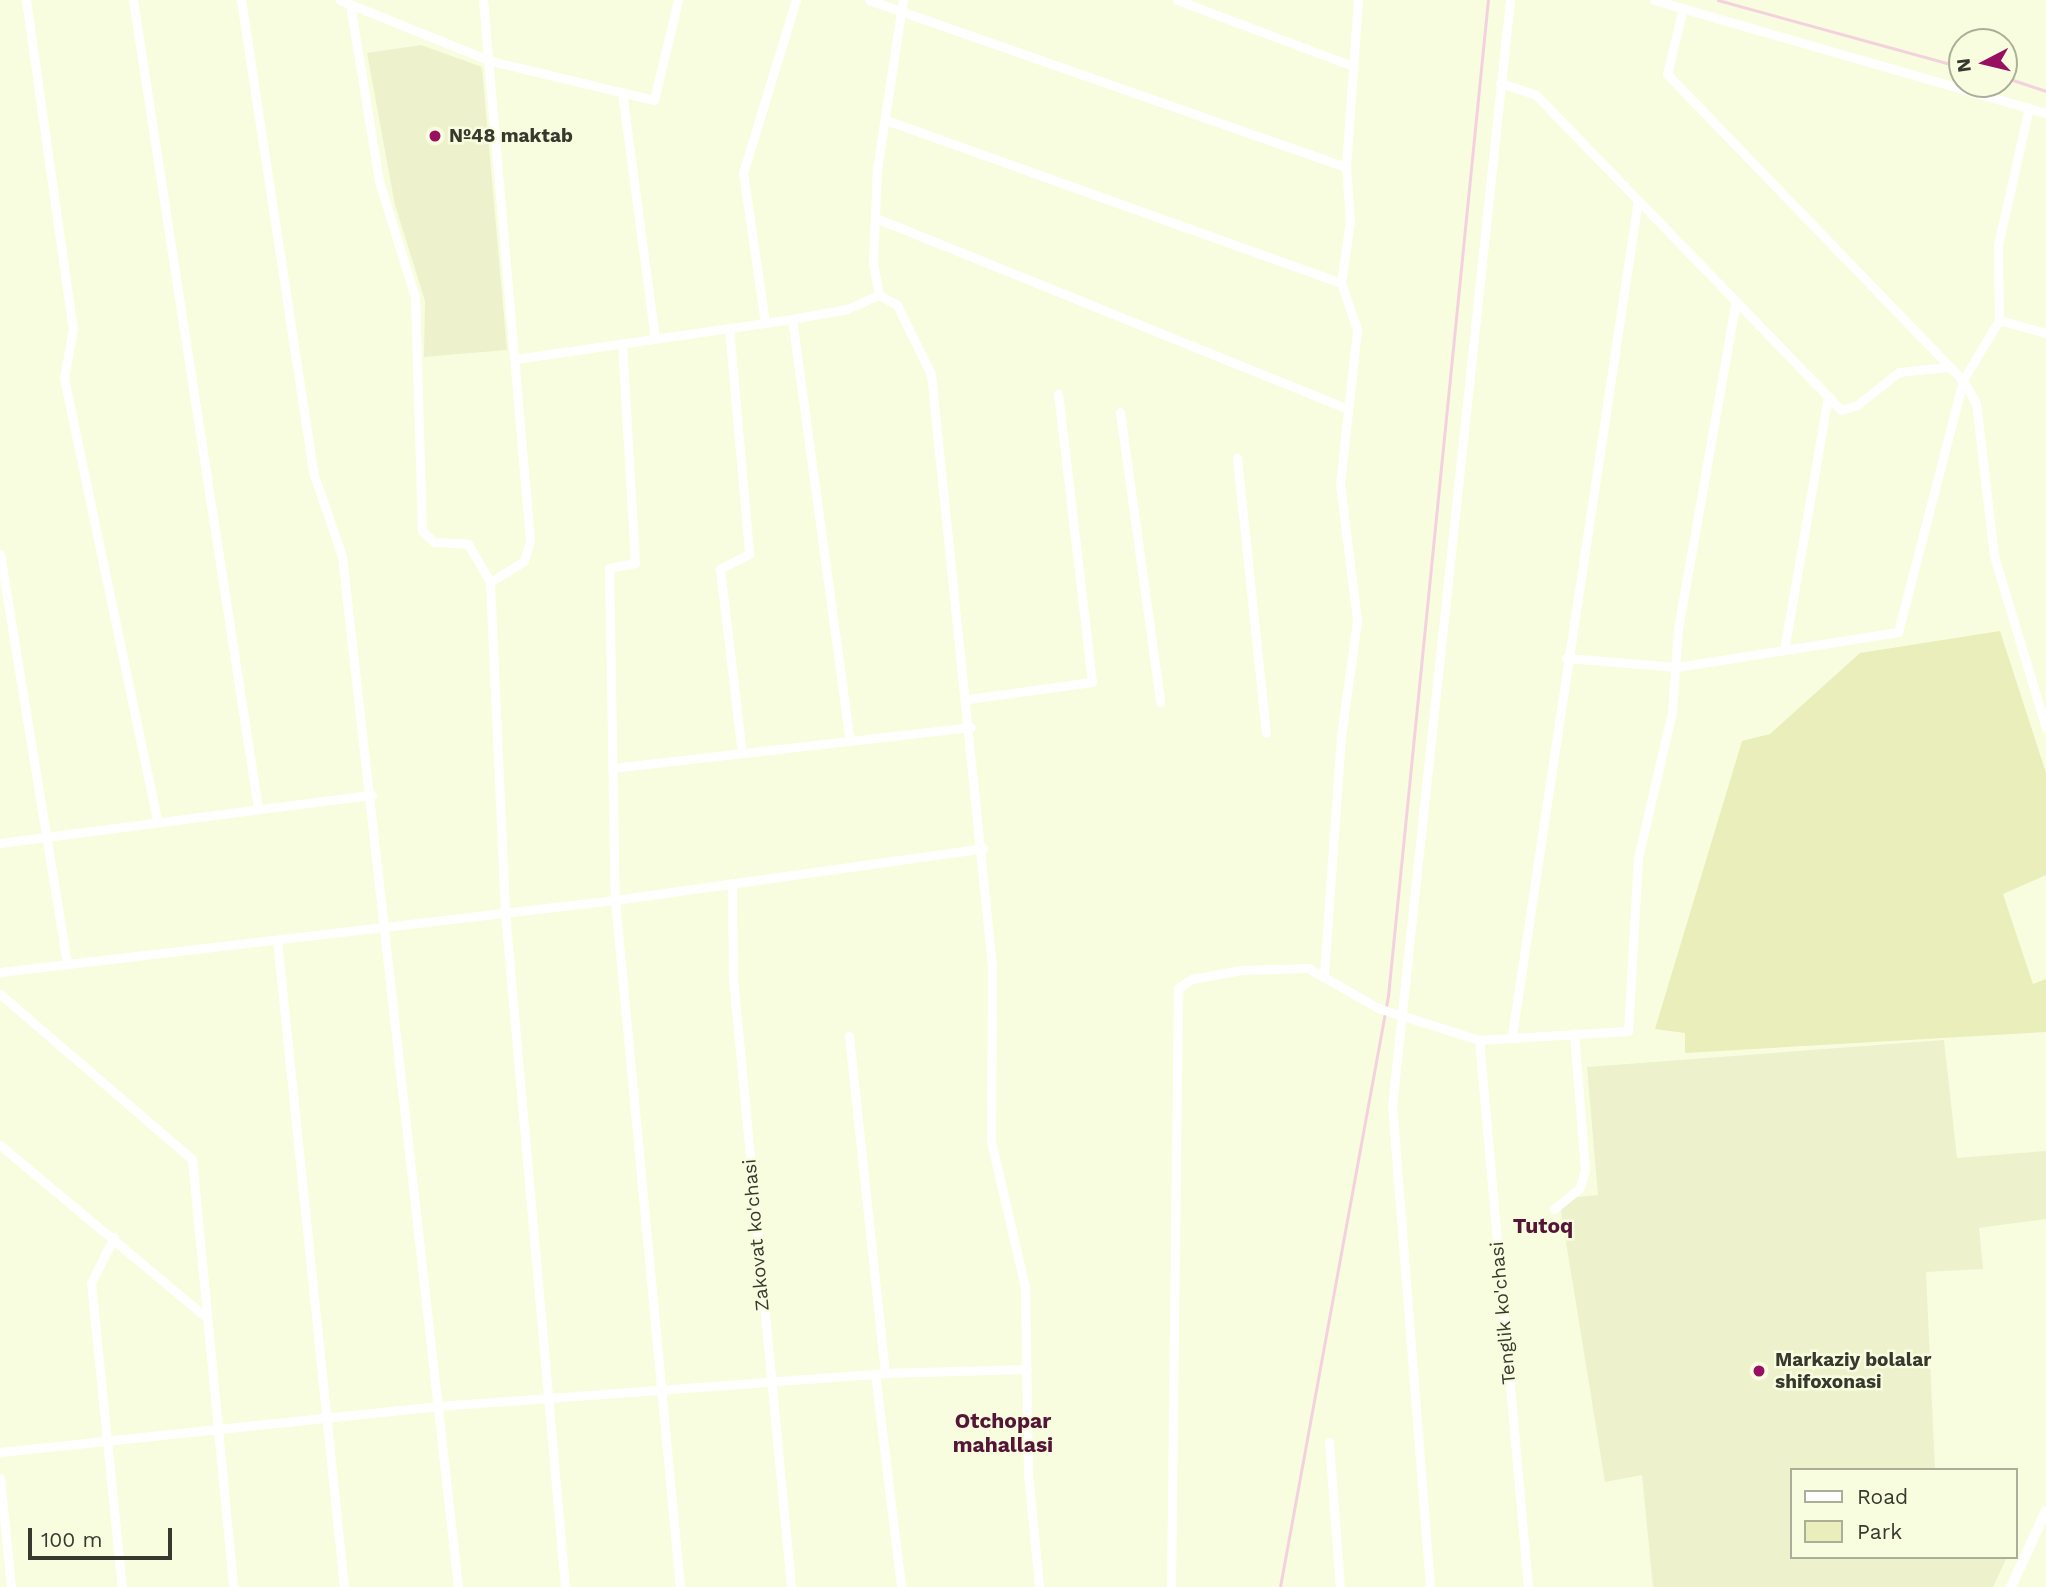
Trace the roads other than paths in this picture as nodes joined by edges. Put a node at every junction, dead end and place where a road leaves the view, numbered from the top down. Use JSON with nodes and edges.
{"nodes":[{"id":1,"x":26,"y":0,"type":"edge"},
{"id":2,"x":133,"y":0,"type":"edge"},
{"id":3,"x":241,"y":0,"type":"edge"},
{"id":4,"x":340,"y":0,"type":"edge"},
{"id":5,"x":369,"y":0,"type":"edge"},
{"id":6,"x":483,"y":0,"type":"edge"},
{"id":7,"x":678,"y":0,"type":"edge"},
{"id":8,"x":796,"y":0,"type":"edge"},
{"id":9,"x":869,"y":0,"type":"edge"},
{"id":10,"x":904,"y":0,"type":"edge"},
{"id":11,"x":1177,"y":0,"type":"edge"},
{"id":12,"x":1358,"y":0,"type":"edge"},
{"id":13,"x":1510,"y":0,"type":"edge"},
{"id":14,"x":1654,"y":0,"type":"edge"},
{"id":15,"x":350,"y":4,"type":"junction"},
{"id":16,"x":1683,"y":8,"type":"junction"},
{"id":17,"x":369,"y":11,"type":"junction"},
{"id":18,"x":900,"y":12,"type":"junction"},
{"id":19,"x":491,"y":61,"type":"junction"},
{"id":20,"x":1353,"y":66,"type":"junction"},
{"id":21,"x":1500,"y":83,"type":"junction"},
{"id":22,"x":622,"y":92,"type":"junction"},
{"id":23,"x":2029,"y":107,"type":"junction"},
{"id":24,"x":2046,"y":113,"type":"edge"},
{"id":25,"x":886,"y":120,"type":"junction"},
{"id":26,"x":1346,"y":167,"type":"junction"},
{"id":27,"x":1638,"y":200,"type":"junction"},
{"id":28,"x":876,"y":219,"type":"junction"},
{"id":29,"x":1341,"y":283,"type":"junction"},
{"id":30,"x":879,"y":295,"type":"junction"},
{"id":31,"x":1736,"y":302,"type":"junction"},
{"id":32,"x":792,"y":319,"type":"junction"},
{"id":33,"x":1999,"y":320,"type":"junction"},
{"id":34,"x":765,"y":323,"type":"junction"},
{"id":35,"x":729,"y":328,"type":"junction"},
{"id":36,"x":2046,"y":333,"type":"edge"},
{"id":37,"x":655,"y":338,"type":"junction"},
{"id":38,"x":622,"y":344,"type":"junction"},
{"id":39,"x":515,"y":359,"type":"junction"},
{"id":40,"x":1947,"y":367,"type":"junction"},
{"id":41,"x":1963,"y":380,"type":"junction"},
{"id":42,"x":1058,"y":394,"type":"dead end"},
{"id":43,"x":1828,"y":396,"type":"junction"},
{"id":44,"x":1348,"y":409,"type":"junction"},
{"id":45,"x":1120,"y":412,"type":"dead end"},
{"id":46,"x":1237,"y":458,"type":"dead end"},
{"id":47,"x":0,"y":554,"type":"edge"},
{"id":48,"x":490,"y":582,"type":"junction"},
{"id":49,"x":1785,"y":645,"type":"junction"},
{"id":50,"x":1566,"y":658,"type":"junction"},
{"id":51,"x":1677,"y":667,"type":"junction"},
{"id":52,"x":968,"y":699,"type":"junction"},
{"id":53,"x":1160,"y":702,"type":"dead end"},
{"id":54,"x":971,"y":727,"type":"junction"},
{"id":55,"x":2046,"y":729,"type":"edge"},
{"id":56,"x":1266,"y":732,"type":"dead end"},
{"id":57,"x":850,"y":741,"type":"junction"},
{"id":58,"x":741,"y":753,"type":"junction"},
{"id":59,"x":612,"y":768,"type":"junction"},
{"id":60,"x":372,"y":794,"type":"junction"},
{"id":61,"x":258,"y":808,"type":"junction"},
{"id":62,"x":157,"y":821,"type":"junction"},
{"id":63,"x":47,"y":836,"type":"junction"},
{"id":64,"x":0,"y":843,"type":"edge"},
{"id":65,"x":983,"y":848,"type":"junction"},
{"id":66,"x":732,"y":883,"type":"junction"},
{"id":67,"x":615,"y":900,"type":"junction"},
{"id":68,"x":505,"y":913,"type":"junction"},
{"id":69,"x":387,"y":926,"type":"junction"},
{"id":70,"x":277,"y":940,"type":"junction"},
{"id":71,"x":66,"y":964,"type":"junction"},
{"id":72,"x":0,"y":972,"type":"edge"},
{"id":73,"x":1324,"y":974,"type":"junction"},
{"id":74,"x":0,"y":994,"type":"edge"},
{"id":75,"x":1400,"y":1017,"type":"junction"},
{"id":76,"x":1574,"y":1033,"type":"junction"},
{"id":77,"x":1512,"y":1035,"type":"junction"},
{"id":78,"x":849,"y":1036,"type":"dead end"},
{"id":79,"x":1479,"y":1040,"type":"junction"},
{"id":80,"x":0,"y":1145,"type":"edge"},
{"id":81,"x":1554,"y":1209,"type":"dead end"},
{"id":82,"x":114,"y":1237,"type":"junction"},
{"id":83,"x":203,"y":1315,"type":"junction"},
{"id":84,"x":1027,"y":1369,"type":"junction"},
{"id":85,"x":880,"y":1374,"type":"junction"},
{"id":86,"x":770,"y":1382,"type":"junction"},
{"id":87,"x":664,"y":1389,"type":"junction"},
{"id":88,"x":552,"y":1399,"type":"junction"},
{"id":89,"x":439,"y":1406,"type":"junction"},
{"id":90,"x":328,"y":1418,"type":"junction"},
{"id":91,"x":217,"y":1432,"type":"junction"},
{"id":92,"x":109,"y":1441,"type":"junction"},
{"id":93,"x":1329,"y":1442,"type":"dead end"},
{"id":94,"x":0,"y":1452,"type":"edge"},
{"id":95,"x":0,"y":1478,"type":"edge"},
{"id":96,"x":2046,"y":1511,"type":"edge"},
{"id":97,"x":11,"y":1587,"type":"edge"},
{"id":98,"x":122,"y":1587,"type":"edge"},
{"id":99,"x":233,"y":1587,"type":"edge"},
{"id":100,"x":345,"y":1587,"type":"edge"},
{"id":101,"x":458,"y":1587,"type":"edge"},
{"id":102,"x":565,"y":1587,"type":"edge"},
{"id":103,"x":680,"y":1587,"type":"edge"},
{"id":104,"x":791,"y":1587,"type":"edge"},
{"id":105,"x":901,"y":1587,"type":"edge"},
{"id":106,"x":1039,"y":1587,"type":"edge"},
{"id":107,"x":1171,"y":1587,"type":"edge"},
{"id":108,"x":1339,"y":1587,"type":"edge"},
{"id":109,"x":1430,"y":1587,"type":"edge"},
{"id":110,"x":1528,"y":1587,"type":"edge"},
{"id":111,"x":2011,"y":1587,"type":"edge"}],
"edges":[{"from":1,"to":62,"type":"street"},
{"from":2,"to":61,"type":"street"},
{"from":3,"to":60,"type":"street"},
{"from":4,"to":15,"type":"street"},
{"from":5,"to":17,"type":"street"},
{"from":6,"to":19,"type":"street"},
{"from":7,"to":22,"type":"street"},
{"from":8,"to":34,"type":"street"},
{"from":9,"to":18,"type":"street"},
{"from":10,"to":18,"type":"street"},
{"from":11,"to":20,"type":"street"},
{"from":12,"to":20,"type":"street"},
{"from":13,"to":21,"type":"street"},
{"from":14,"to":16,"type":"street"},
{"from":15,"to":17,"type":"street"},
{"from":15,"to":48,"type":"street"},
{"from":16,"to":23,"type":"street"},
{"from":16,"to":40,"type":"street"},
{"from":17,"to":19,"type":"street"},
{"from":18,"to":25,"type":"street"},
{"from":18,"to":26,"type":"street"},
{"from":19,"to":22,"type":"street"},
{"from":19,"to":39,"type":"street"},
{"from":20,"to":26,"type":"street"},
{"from":21,"to":27,"type":"street"},
{"from":21,"to":75,"type":"street"},
{"from":22,"to":37,"type":"street"},
{"from":23,"to":24,"type":"street"},
{"from":23,"to":33,"type":"street"},
{"from":25,"to":28,"type":"street"},
{"from":25,"to":29,"type":"street"},
{"from":26,"to":29,"type":"street"},
{"from":27,"to":31,"type":"street"},
{"from":27,"to":50,"type":"street"},
{"from":28,"to":30,"type":"street"},
{"from":28,"to":44,"type":"street"},
{"from":29,"to":44,"type":"street"},
{"from":30,"to":32,"type":"street"},
{"from":30,"to":52,"type":"street"},
{"from":31,"to":43,"type":"street"},
{"from":31,"to":51,"type":"street"},
{"from":32,"to":34,"type":"street"},
{"from":32,"to":57,"type":"street"},
{"from":33,"to":36,"type":"street"},
{"from":33,"to":41,"type":"street"},
{"from":34,"to":35,"type":"street"},
{"from":35,"to":37,"type":"street"},
{"from":35,"to":58,"type":"street"},
{"from":37,"to":38,"type":"street"},
{"from":38,"to":39,"type":"street"},
{"from":38,"to":59,"type":"street"},
{"from":39,"to":48,"type":"street"},
{"from":40,"to":41,"type":"street"},
{"from":40,"to":43,"type":"street"},
{"from":41,"to":49,"type":"street"},
{"from":41,"to":55,"type":"street"},
{"from":42,"to":52,"type":"street"},
{"from":43,"to":49,"type":"street"},
{"from":44,"to":73,"type":"street"},
{"from":45,"to":53,"type":"street"},
{"from":46,"to":56,"type":"street"},
{"from":47,"to":63,"type":"street"},
{"from":48,"to":68,"type":"street"},
{"from":49,"to":51,"type":"street"},
{"from":50,"to":51,"type":"street"},
{"from":50,"to":77,"type":"street"},
{"from":51,"to":76,"type":"street"},
{"from":52,"to":54,"type":"street"},
{"from":54,"to":57,"type":"street"},
{"from":54,"to":65,"type":"street"},
{"from":57,"to":58,"type":"street"},
{"from":58,"to":59,"type":"street"},
{"from":59,"to":67,"type":"street"},
{"from":60,"to":61,"type":"street"},
{"from":60,"to":69,"type":"street"},
{"from":61,"to":62,"type":"street"},
{"from":62,"to":63,"type":"street"},
{"from":63,"to":64,"type":"street"},
{"from":63,"to":71,"type":"street"},
{"from":65,"to":66,"type":"street"},
{"from":65,"to":84,"type":"street"},
{"from":66,"to":67,"type":"street"},
{"from":66,"to":86,"type":"street","name":"Zakovat ko'chasi"},
{"from":67,"to":68,"type":"street"},
{"from":67,"to":87,"type":"street"},
{"from":68,"to":69,"type":"street"},
{"from":68,"to":88,"type":"street"},
{"from":69,"to":70,"type":"street"},
{"from":69,"to":89,"type":"street"},
{"from":70,"to":71,"type":"street"},
{"from":70,"to":90,"type":"street"},
{"from":71,"to":72,"type":"street"},
{"from":73,"to":75,"type":"street"},
{"from":73,"to":107,"type":"street"},
{"from":74,"to":83,"type":"street"},
{"from":75,"to":79,"type":"street"},
{"from":75,"to":109,"type":"street"},
{"from":76,"to":77,"type":"street"},
{"from":76,"to":81,"type":"street"},
{"from":77,"to":79,"type":"street"},
{"from":78,"to":85,"type":"street"},
{"from":79,"to":110,"type":"street","name":"Tenglik ko'chasi"},
{"from":80,"to":82,"type":"street"},
{"from":82,"to":83,"type":"street"},
{"from":82,"to":92,"type":"street"},
{"from":83,"to":91,"type":"street"},
{"from":84,"to":85,"type":"street"},
{"from":84,"to":106,"type":"street"},
{"from":85,"to":86,"type":"street"},
{"from":85,"to":105,"type":"street"},
{"from":86,"to":87,"type":"street"},
{"from":86,"to":104,"type":"street","name":"Zakovat ko'chasi"},
{"from":87,"to":88,"type":"street"},
{"from":87,"to":103,"type":"street"},
{"from":88,"to":89,"type":"street"},
{"from":88,"to":102,"type":"street"},
{"from":89,"to":90,"type":"street"},
{"from":89,"to":101,"type":"street"},
{"from":90,"to":91,"type":"street"},
{"from":90,"to":100,"type":"street"},
{"from":91,"to":92,"type":"street"},
{"from":91,"to":99,"type":"street"},
{"from":92,"to":94,"type":"street"},
{"from":92,"to":98,"type":"street"},
{"from":93,"to":108,"type":"street"},
{"from":95,"to":97,"type":"street"},
{"from":96,"to":111,"type":"street"}]}
